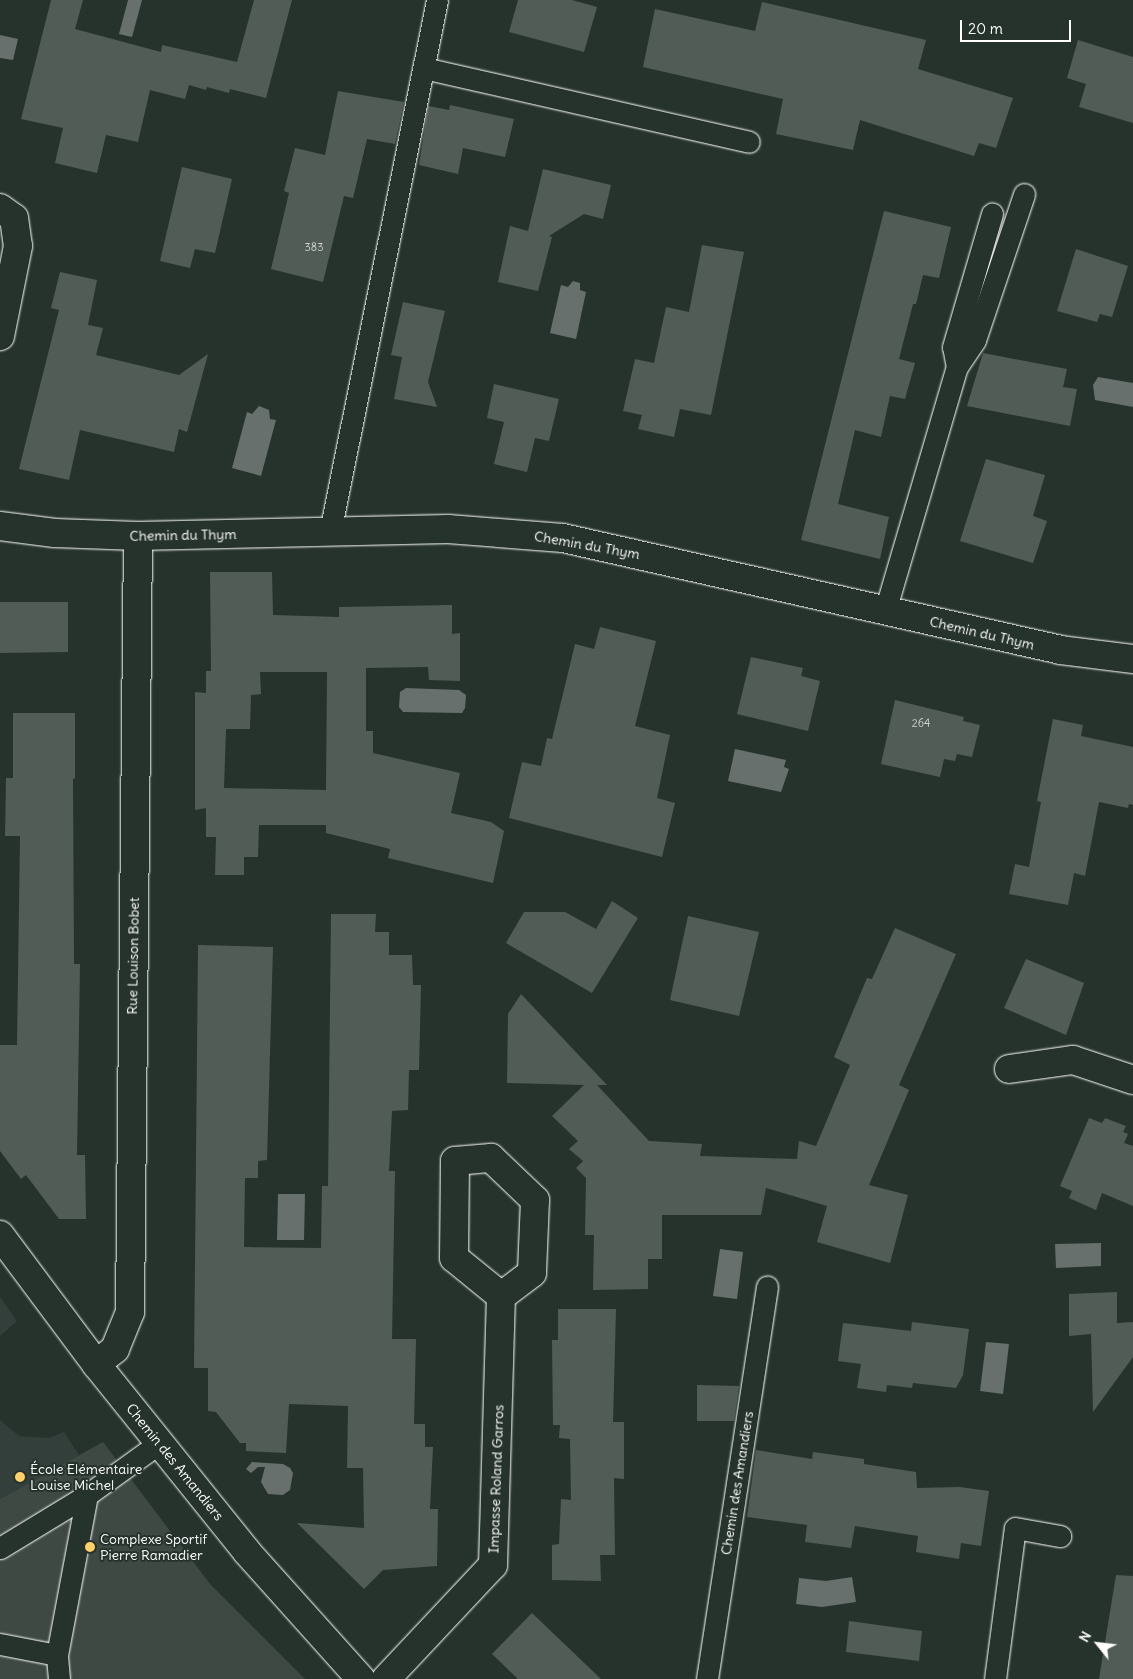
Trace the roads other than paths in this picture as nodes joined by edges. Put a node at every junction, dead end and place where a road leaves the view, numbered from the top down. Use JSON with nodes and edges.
{"nodes":[{"id":1,"x":438,"y":0,"type":"edge"},
{"id":2,"x":424,"y":68,"type":"junction"},
{"id":3,"x":749,"y":142,"type":"dead end"},
{"id":4,"x":1024,"y":194,"type":"dead end"},
{"id":5,"x":0,"y":208,"type":"edge"},
{"id":6,"x":992,"y":214,"type":"dead end"},
{"id":7,"x":0,"y":336,"type":"edge"},
{"id":8,"x":957,"y":367,"type":"junction"},
{"id":9,"x":0,"y":526,"type":"edge"},
{"id":10,"x":330,"y":532,"type":"junction"},
{"id":11,"x":138,"y":536,"type":"junction"},
{"id":12,"x":886,"y":611,"type":"junction"},
{"id":13,"x":1133,"y":659,"type":"edge"},
{"id":14,"x":1010,"y":1069,"type":"dead end"},
{"id":15,"x":1133,"y":1080,"type":"edge"},
{"id":16,"x":0,"y":1236,"type":"edge"},
{"id":17,"x":766,"y":1287,"type":"dead end"},
{"id":18,"x":501,"y":1296,"type":"junction"},
{"id":19,"x":96,"y":1364,"type":"junction"},
{"id":20,"x":159,"y":1443,"type":"junction"},
{"id":21,"x":87,"y":1495,"type":"junction"},
{"id":22,"x":1060,"y":1536,"type":"dead end"},
{"id":23,"x":0,"y":1548,"type":"edge"},
{"id":24,"x":0,"y":1644,"type":"edge"},
{"id":25,"x":57,"y":1656,"type":"junction"},
{"id":26,"x":59,"y":1679,"type":"edge"},
{"id":27,"x":361,"y":1679,"type":"edge"},
{"id":28,"x":386,"y":1679,"type":"edge"},
{"id":29,"x":706,"y":1679,"type":"edge"},
{"id":30,"x":995,"y":1679,"type":"edge"}],
"edges":[{"from":1,"to":2,"type":"lane"},
{"from":2,"to":3,"type":"lane"},
{"from":2,"to":10,"type":"lane"},
{"from":4,"to":8,"type":"lane"},
{"from":5,"to":7,"type":"street"},
{"from":6,"to":8,"type":"lane"},
{"from":8,"to":12,"type":"lane"},
{"from":9,"to":11,"type":"street","name":"Chemin du Thym"},
{"from":10,"to":11,"type":"street","name":"Chemin du Thym"},
{"from":10,"to":12,"type":"street","name":"Chemin du Thym"},
{"from":11,"to":19,"type":"street","name":"Rue Louison Bobet"},
{"from":12,"to":13,"type":"street","name":"Chemin du Thym"},
{"from":14,"to":15,"type":"street"},
{"from":16,"to":19,"type":"street","name":"Chemin des Amandiers"},
{"from":17,"to":29,"type":"lane","name":"Chemin des Amandiers"},
{"from":18,"to":18,"type":"street"},
{"from":18,"to":28,"type":"street","name":"Impasse Roland Garros"},
{"from":19,"to":20,"type":"street","name":"Chemin des Amandiers"},
{"from":20,"to":21,"type":"lane"},
{"from":20,"to":27,"type":"street","name":"Chemin des Amandiers"},
{"from":21,"to":23,"type":"lane"},
{"from":21,"to":25,"type":"lane"},
{"from":22,"to":30,"type":"lane"},
{"from":24,"to":25,"type":"lane"},
{"from":25,"to":26,"type":"lane"}]}
